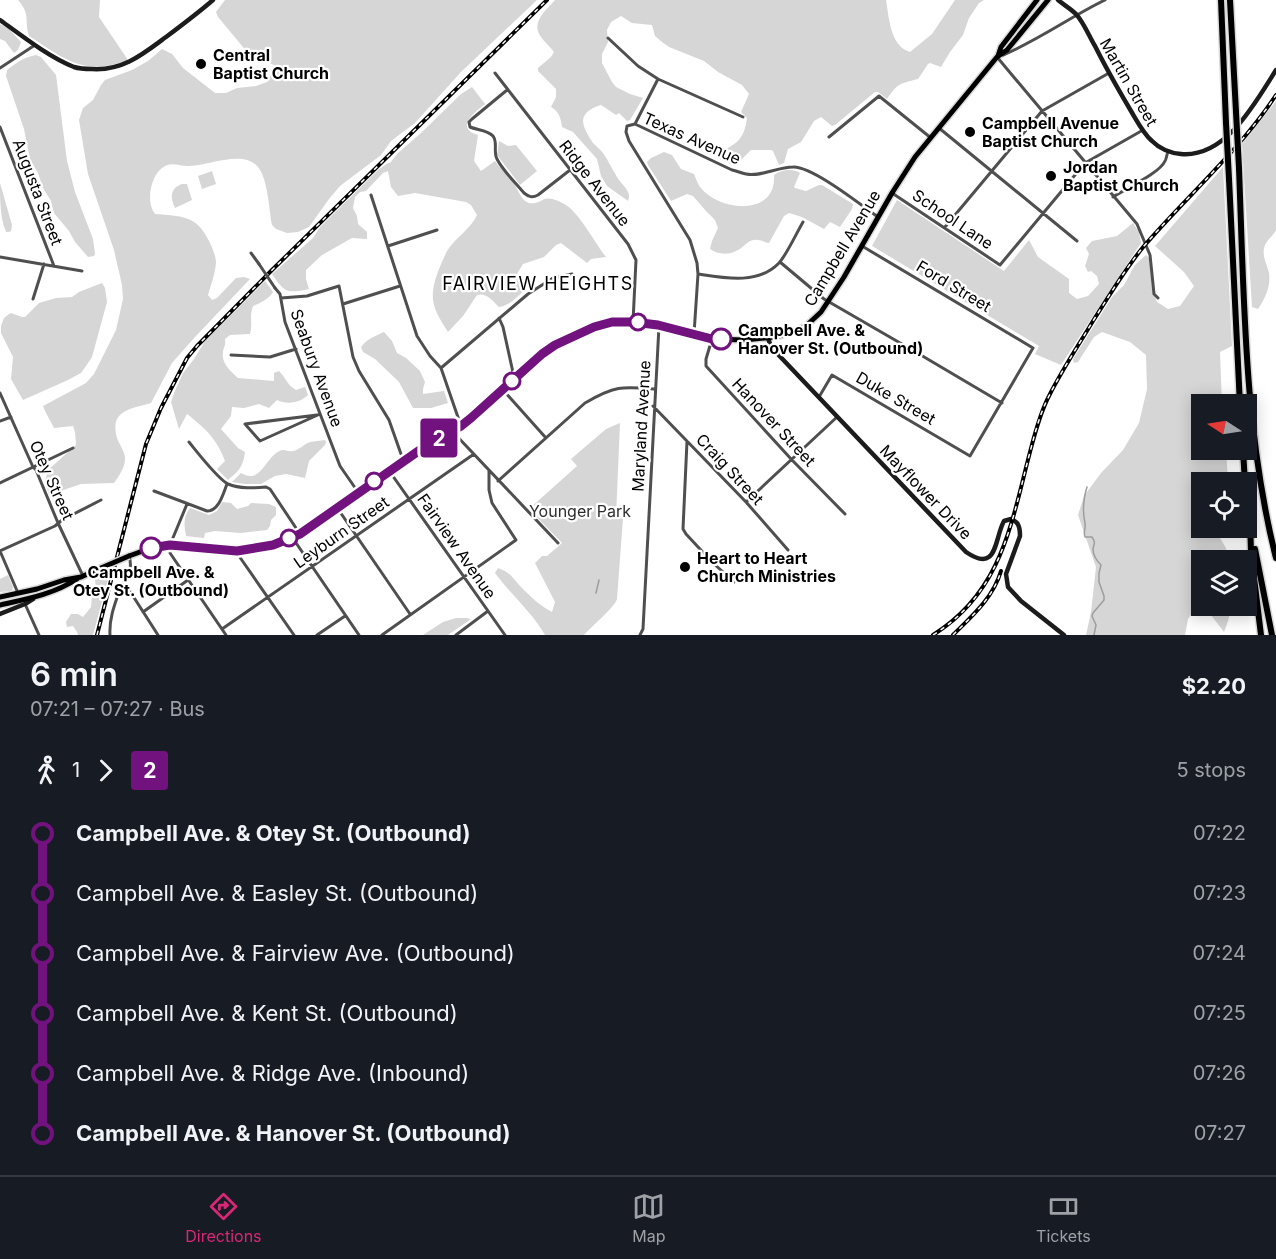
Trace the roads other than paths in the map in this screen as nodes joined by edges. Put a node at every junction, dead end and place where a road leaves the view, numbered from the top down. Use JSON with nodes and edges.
{"nodes":[{"id":1,"x":213,"y":0,"type":"edge"},
{"id":2,"x":1037,"y":0,"type":"edge"},
{"id":3,"x":1048,"y":0,"type":"edge"},
{"id":4,"x":1058,"y":0,"type":"edge"},
{"id":5,"x":1105,"y":0,"type":"edge"},
{"id":6,"x":1219,"y":0,"type":"edge"},
{"id":7,"x":1232,"y":0,"type":"edge"},
{"id":8,"x":1076,"y":14,"type":"junction"},
{"id":9,"x":0,"y":20,"type":"edge"},
{"id":10,"x":608,"y":38,"type":"dead end"},
{"id":11,"x":35,"y":45,"type":"junction"},
{"id":12,"x":997,"y":57,"type":"junction"},
{"id":13,"x":0,"y":68,"type":"edge"},
{"id":14,"x":1276,"y":70,"type":"edge"},
{"id":15,"x":495,"y":73,"type":"dead end"},
{"id":16,"x":1109,"y":73,"type":"junction"},
{"id":17,"x":658,"y":79,"type":"junction"},
{"id":18,"x":507,"y":90,"type":"junction"},
{"id":19,"x":1041,"y":111,"type":"junction"},
{"id":20,"x":743,"y":117,"type":"dead end"},
{"id":21,"x":635,"y":124,"type":"junction"},
{"id":22,"x":0,"y":127,"type":"edge"},
{"id":23,"x":939,"y":128,"type":"junction"},
{"id":24,"x":1143,"y":130,"type":"junction"},
{"id":25,"x":829,"y":137,"type":"dead end"},
{"id":26,"x":931,"y":138,"type":"junction"},
{"id":27,"x":1168,"y":152,"type":"junction"},
{"id":28,"x":1085,"y":163,"type":"junction"},
{"id":29,"x":570,"y":170,"type":"junction"},
{"id":30,"x":992,"y":170,"type":"junction"},
{"id":31,"x":892,"y":193,"type":"junction"},
{"id":32,"x":371,"y":195,"type":"dead end"},
{"id":33,"x":1113,"y":197,"type":"junction"},
{"id":34,"x":1043,"y":213,"type":"junction"},
{"id":35,"x":878,"y":217,"type":"junction"},
{"id":36,"x":803,"y":222,"type":"dead end"},
{"id":37,"x":945,"y":227,"type":"junction"},
{"id":38,"x":437,"y":230,"type":"dead end"},
{"id":39,"x":1077,"y":241,"type":"dead end"},
{"id":40,"x":388,"y":246,"type":"junction"},
{"id":41,"x":862,"y":246,"type":"junction"},
{"id":42,"x":251,"y":253,"type":"dead end"},
{"id":43,"x":0,"y":257,"type":"edge"},
{"id":44,"x":780,"y":262,"type":"junction"},
{"id":45,"x":44,"y":264,"type":"junction"},
{"id":46,"x":54,"y":266,"type":"junction"},
{"id":47,"x":82,"y":271,"type":"dead end"},
{"id":48,"x":572,"y":274,"type":"dead end"},
{"id":49,"x":698,"y":274,"type":"junction"},
{"id":50,"x":400,"y":286,"type":"junction"},
{"id":51,"x":281,"y":298,"type":"junction"},
{"id":52,"x":1158,"y":298,"type":"dead end"},
{"id":53,"x":33,"y":299,"type":"dead end"},
{"id":54,"x":829,"y":301,"type":"junction"},
{"id":55,"x":343,"y":304,"type":"junction"},
{"id":56,"x":499,"y":318,"type":"junction"},
{"id":57,"x":633,"y":322,"type":"junction"},
{"id":58,"x":658,"y":325,"type":"junction"},
{"id":59,"x":694,"y":334,"type":"junction"},
{"id":60,"x":768,"y":338,"type":"junction"},
{"id":61,"x":712,"y":339,"type":"junction"},
{"id":62,"x":296,"y":349,"type":"junction"},
{"id":63,"x":231,"y":355,"type":"dead end"},
{"id":64,"x":441,"y":368,"type":"junction"},
{"id":65,"x":514,"y":380,"type":"junction"},
{"id":66,"x":654,"y":389,"type":"junction"},
{"id":67,"x":503,"y":390,"type":"junction"},
{"id":68,"x":0,"y":393,"type":"edge"},
{"id":69,"x":1239,"y":394,"type":"edge"},
{"id":70,"x":819,"y":398,"type":"junction"},
{"id":71,"x":1002,"y":403,"type":"junction"},
{"id":72,"x":653,"y":406,"type":"junction"},
{"id":73,"x":320,"y":414,"type":"junction"},
{"id":74,"x":10,"y":417,"type":"junction"},
{"id":75,"x":837,"y":417,"type":"junction"},
{"id":76,"x":0,"y":421,"type":"edge"},
{"id":77,"x":461,"y":426,"type":"junction"},
{"id":78,"x":452,"y":431,"type":"junction"},
{"id":79,"x":546,"y":438,"type":"junction"},
{"id":80,"x":687,"y":441,"type":"junction"},
{"id":81,"x":189,"y":442,"type":"dead end"},
{"id":82,"x":73,"y":448,"type":"dead end"},
{"id":83,"x":474,"y":454,"type":"junction"},
{"id":84,"x":405,"y":460,"type":"junction"},
{"id":85,"x":792,"y":460,"type":"junction"},
{"id":86,"x":33,"y":466,"type":"junction"},
{"id":87,"x":389,"y":471,"type":"junction"},
{"id":88,"x":489,"y":471,"type":"junction"},
{"id":89,"x":498,"y":481,"type":"junction"},
{"id":90,"x":0,"y":483,"type":"edge"},
{"id":91,"x":227,"y":483,"type":"junction"},
{"id":92,"x":154,"y":491,"type":"dead end"},
{"id":93,"x":358,"y":492,"type":"junction"},
{"id":94,"x":409,"y":499,"type":"junction"},
{"id":95,"x":101,"y":500,"type":"dead end"},
{"id":96,"x":746,"y":502,"type":"junction"},
{"id":97,"x":187,"y":504,"type":"junction"},
{"id":98,"x":338,"y":507,"type":"junction"},
{"id":99,"x":844,"y":514,"type":"dead end"},
{"id":100,"x":58,"y":523,"type":"junction"},
{"id":101,"x":300,"y":534,"type":"junction"},
{"id":102,"x":356,"y":536,"type":"junction"},
{"id":103,"x":292,"y":537,"type":"junction"},
{"id":104,"x":1251,"y":538,"type":"edge"},
{"id":105,"x":1253,"y":538,"type":"edge"},
{"id":106,"x":558,"y":543,"type":"dead end"},
{"id":107,"x":170,"y":545,"type":"junction"},
{"id":108,"x":788,"y":550,"type":"dead end"},
{"id":109,"x":0,"y":551,"type":"edge"},
{"id":110,"x":237,"y":551,"type":"junction"},
{"id":111,"x":129,"y":556,"type":"junction"},
{"id":112,"x":1276,"y":558,"type":"edge"},
{"id":113,"x":312,"y":567,"type":"junction"},
{"id":114,"x":82,"y":577,"type":"junction"},
{"id":115,"x":464,"y":577,"type":"junction"},
{"id":116,"x":188,"y":580,"type":"junction"},
{"id":117,"x":124,"y":582,"type":"junction"},
{"id":118,"x":734,"y":582,"type":"dead end"},
{"id":119,"x":18,"y":593,"type":"junction"},
{"id":120,"x":37,"y":596,"type":"junction"},
{"id":121,"x":0,"y":597,"type":"edge"},
{"id":122,"x":268,"y":597,"type":"junction"},
{"id":123,"x":25,"y":604,"type":"junction"},
{"id":124,"x":0,"y":605,"type":"edge"},
{"id":125,"x":489,"y":611,"type":"junction"},
{"id":126,"x":143,"y":612,"type":"junction"},
{"id":127,"x":0,"y":614,"type":"edge"},
{"id":128,"x":410,"y":614,"type":"junction"},
{"id":129,"x":345,"y":615,"type":"junction"},
{"id":130,"x":222,"y":629,"type":"junction"},
{"id":131,"x":39,"y":635,"type":"edge"},
{"id":132,"x":110,"y":635,"type":"edge"},
{"id":133,"x":158,"y":635,"type":"edge"},
{"id":134,"x":226,"y":635,"type":"edge"},
{"id":135,"x":294,"y":635,"type":"edge"},
{"id":136,"x":317,"y":635,"type":"edge"},
{"id":137,"x":359,"y":635,"type":"edge"},
{"id":138,"x":382,"y":635,"type":"edge"},
{"id":139,"x":456,"y":635,"type":"edge"},
{"id":140,"x":505,"y":635,"type":"edge"},
{"id":141,"x":640,"y":635,"type":"edge"},
{"id":142,"x":1064,"y":635,"type":"edge"},
{"id":143,"x":1261,"y":635,"type":"edge"},
{"id":144,"x":1272,"y":635,"type":"edge"}],
"edges":[{"from":1,"to":11,"type":"street"},
{"from":2,"to":12,"type":"main road","name":"Campbell Avenue"},
{"from":3,"to":12,"type":"main road","name":"Campbell Avenue"},
{"from":4,"to":8,"type":"street"},
{"from":5,"to":8,"type":"street","name":"Campbell Avenue"},
{"from":6,"to":69,"type":"highway","bridge":true},
{"from":7,"to":112,"type":"highway","bridge":true},
{"from":8,"to":12,"type":"street","name":"Campbell Avenue"},
{"from":8,"to":16,"type":"street","name":"Martin Street"},
{"from":9,"to":11,"type":"street"},
{"from":10,"to":17,"type":"street"},
{"from":11,"to":13,"type":"street"},
{"from":12,"to":19,"type":"street"},
{"from":12,"to":23,"type":"main road","name":"Campbell Avenue"},
{"from":14,"to":27,"type":"street"},
{"from":15,"to":18,"type":"street","name":"Ridge Avenue"},
{"from":16,"to":19,"type":"street"},
{"from":16,"to":24,"type":"street","name":"Martin Street"},
{"from":17,"to":20,"type":"street"},
{"from":17,"to":21,"type":"street"},
{"from":18,"to":29,"type":"street","name":"Ridge Avenue"},
{"from":18,"to":29,"type":"street"},
{"from":19,"to":28,"type":"street"},
{"from":19,"to":30,"type":"street"},
{"from":21,"to":35,"type":"street","name":"Texas Avenue"},
{"from":21,"to":49,"type":"street","name":"Texas Avenue"},
{"from":22,"to":46,"type":"street","name":"Augusta Street"},
{"from":23,"to":26,"type":"main road","name":"Campbell Avenue"},
{"from":23,"to":30,"type":"street"},
{"from":24,"to":27,"type":"street","name":"Martin Street"},
{"from":24,"to":28,"type":"street"},
{"from":25,"to":26,"type":"street"},
{"from":26,"to":31,"type":"main road","name":"Campbell Avenue"},
{"from":27,"to":33,"type":"street"},
{"from":28,"to":33,"type":"street"},
{"from":28,"to":34,"type":"street"},
{"from":29,"to":57,"type":"street","name":"Ridge Avenue"},
{"from":30,"to":34,"type":"street"},
{"from":30,"to":37,"type":"street"},
{"from":31,"to":35,"type":"main road","name":"Campbell Avenue"},
{"from":31,"to":37,"type":"street","name":"School Lane"},
{"from":32,"to":40,"type":"street"},
{"from":33,"to":52,"type":"street"},
{"from":34,"to":37,"type":"street","name":"School Lane"},
{"from":34,"to":39,"type":"street"},
{"from":35,"to":41,"type":"main road","name":"Campbell Avenue"},
{"from":36,"to":44,"type":"street"},
{"from":38,"to":40,"type":"street"},
{"from":40,"to":50,"type":"street"},
{"from":41,"to":54,"type":"main road","name":"Campbell Avenue"},
{"from":41,"to":71,"type":"street","name":"Ford Street"},
{"from":42,"to":51,"type":"street","name":"Seabury Avenue","bridge":true},
{"from":43,"to":45,"type":"street"},
{"from":44,"to":49,"type":"street"},
{"from":44,"to":54,"type":"street"},
{"from":45,"to":46,"type":"street"},
{"from":45,"to":53,"type":"street","name":"Augusta Street"},
{"from":46,"to":47,"type":"street"},
{"from":48,"to":56,"type":"street"},
{"from":49,"to":59,"type":"street"},
{"from":50,"to":55,"type":"street"},
{"from":50,"to":64,"type":"street"},
{"from":51,"to":55,"type":"street"},
{"from":51,"to":62,"type":"street","name":"Seabury Avenue"},
{"from":54,"to":60,"type":"main road","name":"Campbell Avenue"},
{"from":54,"to":71,"type":"street"},
{"from":55,"to":84,"type":"street"},
{"from":56,"to":64,"type":"street"},
{"from":56,"to":65,"type":"street"},
{"from":57,"to":58,"type":"main road","name":"Campbell Avenue"},
{"from":57,"to":65,"type":"main road","name":"Campbell Avenue"},
{"from":58,"to":59,"type":"main road","name":"Campbell Avenue"},
{"from":58,"to":66,"type":"street","name":"Maryland Avenue"},
{"from":59,"to":61,"type":"main road","name":"Campbell Avenue"},
{"from":60,"to":61,"type":"main road","name":"Campbell Avenue"},
{"from":60,"to":70,"type":"street","name":"Mayflower Drive"},
{"from":61,"to":85,"type":"street","name":"Hanover Street"},
{"from":62,"to":63,"type":"street"},
{"from":62,"to":73,"type":"street","name":"Seabury Avenue"},
{"from":64,"to":77,"type":"street"},
{"from":65,"to":67,"type":"main road","name":"Campbell Avenue"},
{"from":66,"to":72,"type":"street","name":"Maryland Avenue"},
{"from":66,"to":79,"type":"street"},
{"from":67,"to":77,"type":"main road","name":"Campbell Avenue"},
{"from":67,"to":79,"type":"street"},
{"from":68,"to":74,"type":"street","name":"Otey Street"},
{"from":70,"to":71,"type":"street","name":"Duke Street"},
{"from":70,"to":75,"type":"street","name":"Mayflower Drive"},
{"from":72,"to":80,"type":"street","name":"Craig Street"},
{"from":72,"to":141,"type":"street","name":"Maryland Avenue"},
{"from":73,"to":73,"type":"street"},
{"from":73,"to":93,"type":"street","name":"Seabury Avenue"},
{"from":74,"to":76,"type":"street"},
{"from":74,"to":86,"type":"street","name":"Otey Street"},
{"from":75,"to":85,"type":"street"},
{"from":75,"to":142,"type":"street","name":"Mayflower Drive"},
{"from":77,"to":78,"type":"main road","name":"Campbell Avenue"},
{"from":78,"to":83,"type":"street"},
{"from":78,"to":84,"type":"main road","name":"Campbell Avenue"},
{"from":79,"to":89,"type":"street"},
{"from":80,"to":96,"type":"street","name":"Craig Street"},
{"from":80,"to":118,"type":"street"},
{"from":81,"to":91,"type":"street"},
{"from":82,"to":86,"type":"street"},
{"from":83,"to":88,"type":"street"},
{"from":83,"to":94,"type":"street","name":"Leyburn Street"},
{"from":84,"to":87,"type":"main road","name":"Campbell Avenue"},
{"from":85,"to":96,"type":"street"},
{"from":85,"to":99,"type":"street","name":"Hanover Street"},
{"from":86,"to":90,"type":"street"},
{"from":86,"to":100,"type":"street","name":"Otey Street"},
{"from":87,"to":93,"type":"main road","name":"Campbell Avenue"},
{"from":87,"to":94,"type":"street","name":"Fairview Avenue"},
{"from":88,"to":89,"type":"street"},
{"from":88,"to":115,"type":"street"},
{"from":89,"to":106,"type":"street"},
{"from":91,"to":97,"type":"street"},
{"from":91,"to":101,"type":"street"},
{"from":92,"to":97,"type":"street"},
{"from":93,"to":98,"type":"main road","name":"Campbell Avenue"},
{"from":94,"to":102,"type":"street","name":"Leyburn Street"},
{"from":94,"to":115,"type":"street","name":"Fairview Avenue"},
{"from":95,"to":100,"type":"street"},
{"from":96,"to":108,"type":"street","name":"Craig Street"},
{"from":97,"to":107,"type":"street"},
{"from":98,"to":101,"type":"main road","name":"Campbell Avenue"},
{"from":98,"to":102,"type":"street"},
{"from":100,"to":109,"type":"street"},
{"from":100,"to":114,"type":"street","name":"Otey Street"},
{"from":101,"to":103,"type":"main road","name":"Campbell Avenue"},
{"from":102,"to":113,"type":"street","name":"Leyburn Street"},
{"from":102,"to":128,"type":"street"},
{"from":103,"to":110,"type":"main road","name":"Campbell Avenue"},
{"from":103,"to":113,"type":"street"},
{"from":104,"to":143,"type":"highway"},
{"from":105,"to":144,"type":"highway"},
{"from":107,"to":110,"type":"main road","name":"Campbell Avenue"},
{"from":107,"to":111,"type":"main road","name":"Campbell Avenue"},
{"from":107,"to":116,"type":"street"},
{"from":109,"to":119,"type":"street"},
{"from":110,"to":122,"type":"street"},
{"from":111,"to":114,"type":"main road","name":"Campbell Avenue","bridge":true},
{"from":111,"to":117,"type":"street"},
{"from":113,"to":122,"type":"street","name":"Leyburn Street"},
{"from":113,"to":129,"type":"street"},
{"from":114,"to":119,"type":"main road","name":"Campbell Avenue"},
{"from":114,"to":120,"type":"main road","name":"Campbell Avenue"},
{"from":115,"to":125,"type":"street","name":"Fairview Avenue"},
{"from":115,"to":128,"type":"street"},
{"from":116,"to":126,"type":"street"},
{"from":116,"to":130,"type":"street"},
{"from":117,"to":126,"type":"street"},
{"from":117,"to":132,"type":"street"},
{"from":119,"to":121,"type":"main road","name":"Campbell Avenue"},
{"from":120,"to":123,"type":"street","name":"Campbell Avenue"},
{"from":120,"to":124,"type":"main road"},
{"from":122,"to":130,"type":"street","name":"Leyburn Street"},
{"from":122,"to":135,"type":"street"},
{"from":123,"to":127,"type":"street","name":"Campbell Avenue"},
{"from":123,"to":131,"type":"street"},
{"from":125,"to":139,"type":"street"},
{"from":125,"to":140,"type":"street","name":"Fairview Avenue"},
{"from":126,"to":133,"type":"street"},
{"from":128,"to":138,"type":"street"},
{"from":129,"to":136,"type":"street"},
{"from":129,"to":137,"type":"street"},
{"from":130,"to":134,"type":"street"}]}
